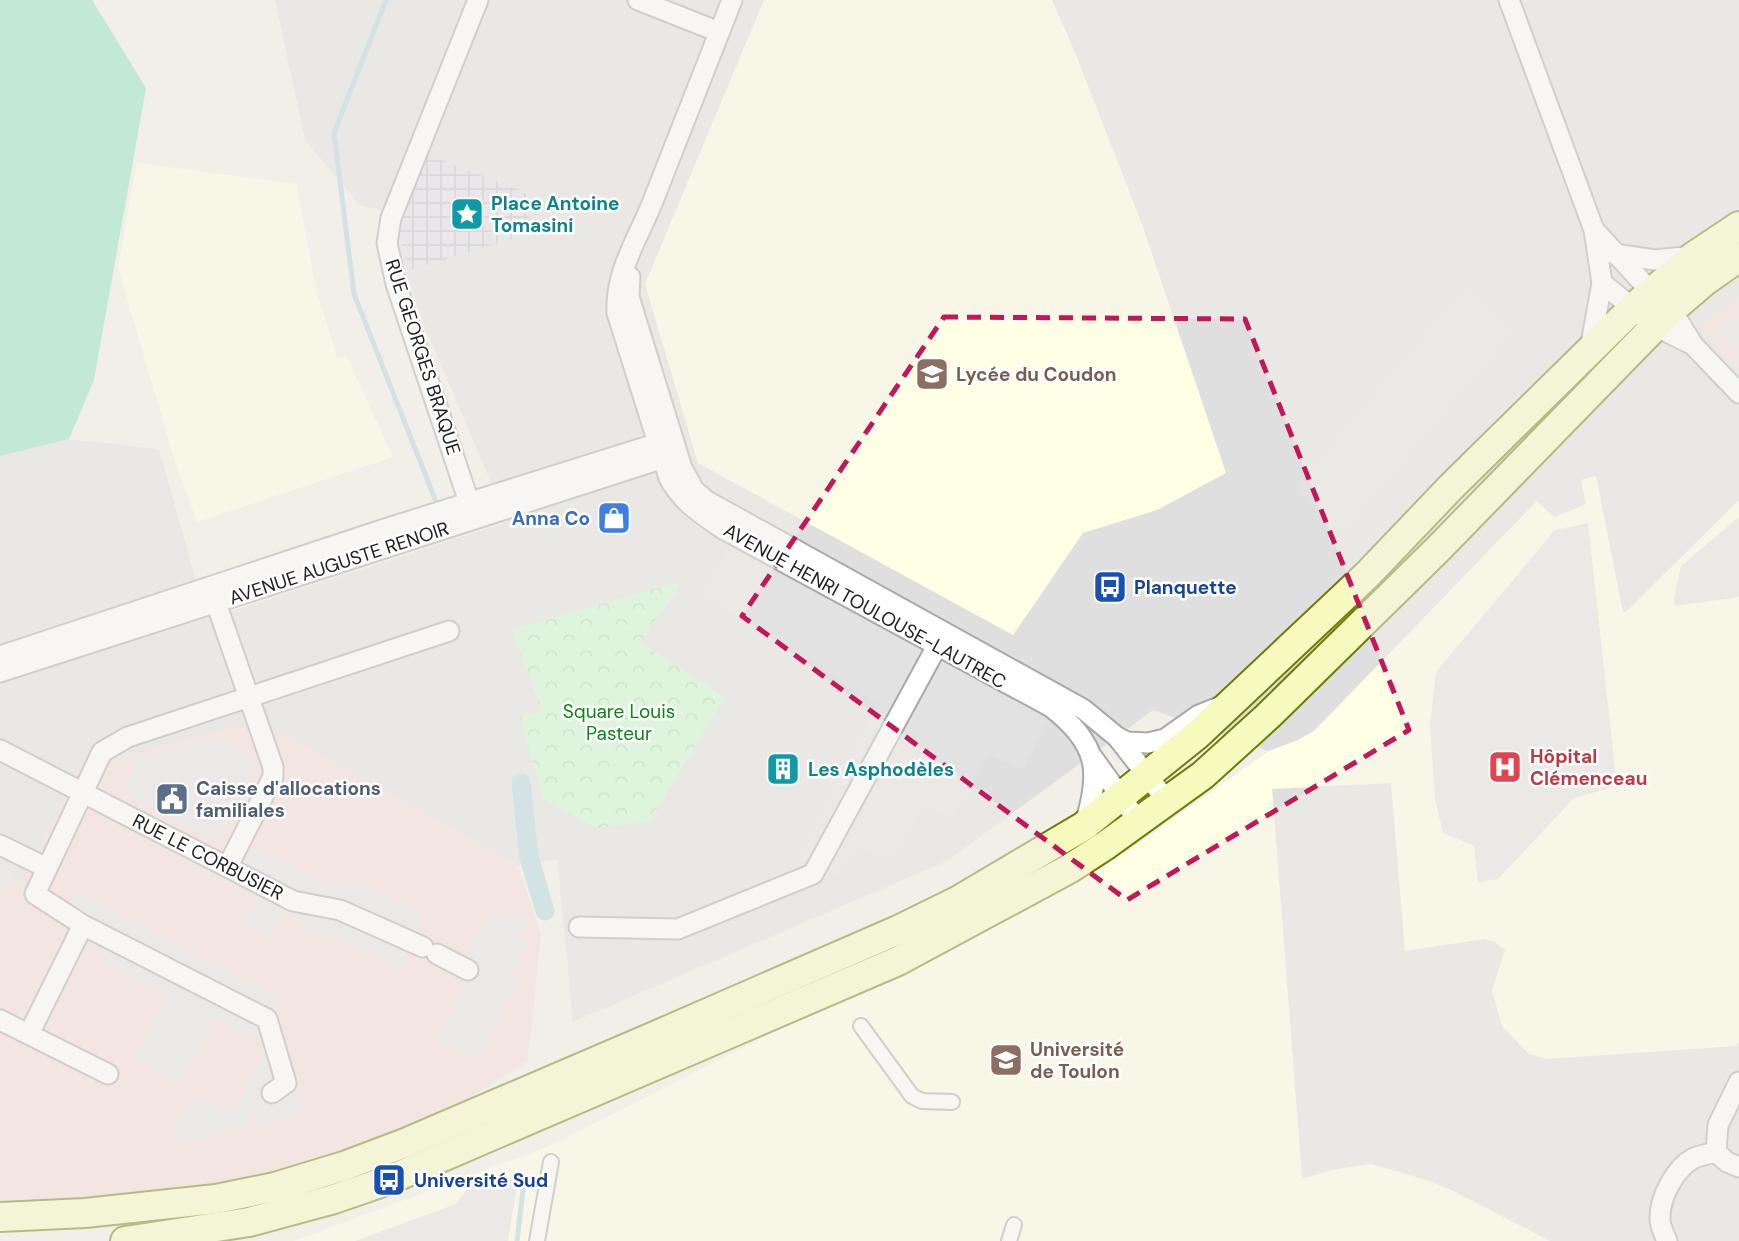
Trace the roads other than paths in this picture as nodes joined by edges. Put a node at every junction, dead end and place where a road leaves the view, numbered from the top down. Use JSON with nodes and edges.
{"nodes":[{"id":1,"x":478,"y":0,"type":"edge"},
{"id":2,"x":638,"y":0,"type":"edge"},
{"id":3,"x":732,"y":0,"type":"edge"},
{"id":4,"x":1509,"y":0,"type":"edge"},
{"id":5,"x":719,"y":32,"type":"junction"},
{"id":6,"x":1739,"y":226,"type":"edge"},
{"id":7,"x":1594,"y":230,"type":"junction"},
{"id":8,"x":1614,"y":254,"type":"junction"},
{"id":9,"x":1694,"y":256,"type":"junction"},
{"id":10,"x":1739,"y":257,"type":"edge"},
{"id":11,"x":1602,"y":283,"type":"junction"},
{"id":12,"x":1652,"y":309,"type":"junction"},
{"id":13,"x":1590,"y":350,"type":"junction"},
{"id":14,"x":1739,"y":393,"type":"edge"},
{"id":15,"x":667,"y":448,"type":"junction"},
{"id":16,"x":472,"y":510,"type":"junction"},
{"id":17,"x":214,"y":595,"type":"junction"},
{"id":18,"x":449,"y":631,"type":"dead end"},
{"id":19,"x":937,"y":646,"type":"junction"},
{"id":20,"x":0,"y":656,"type":"edge"},
{"id":21,"x":0,"y":672,"type":"edge"},
{"id":22,"x":250,"y":697,"type":"junction"},
{"id":23,"x":1236,"y":700,"type":"junction"},
{"id":24,"x":1117,"y":737,"type":"junction"},
{"id":25,"x":0,"y":750,"type":"edge"},
{"id":26,"x":1090,"y":754,"type":"junction"},
{"id":27,"x":1147,"y":775,"type":"junction"},
{"id":28,"x":83,"y":794,"type":"junction"},
{"id":29,"x":1121,"y":796,"type":"junction"},
{"id":30,"x":1167,"y":802,"type":"junction"},
{"id":31,"x":1139,"y":821,"type":"junction"},
{"id":32,"x":1084,"y":826,"type":"junction"},
{"id":33,"x":0,"y":845,"type":"edge"},
{"id":34,"x":228,"y":866,"type":"junction"},
{"id":35,"x":47,"y":868,"type":"junction"},
{"id":36,"x":83,"y":925,"type":"junction"},
{"id":37,"x":579,"y":927,"type":"dead end"},
{"id":38,"x":468,"y":970,"type":"dead end"},
{"id":39,"x":0,"y":1020,"type":"edge"},
{"id":40,"x":861,"y":1026,"type":"dead end"},
{"id":41,"x":29,"y":1034,"type":"junction"},
{"id":42,"x":108,"y":1074,"type":"dead end"},
{"id":43,"x":1739,"y":1082,"type":"edge"},
{"id":44,"x":272,"y":1093,"type":"dead end"},
{"id":45,"x":952,"y":1102,"type":"dead end"},
{"id":46,"x":1716,"y":1152,"type":"junction"},
{"id":47,"x":551,"y":1161,"type":"dead end"},
{"id":48,"x":1739,"y":1167,"type":"edge"},
{"id":49,"x":0,"y":1217,"type":"edge"},
{"id":50,"x":1014,"y":1225,"type":"dead end"},
{"id":51,"x":125,"y":1241,"type":"edge"},
{"id":52,"x":537,"y":1241,"type":"edge"},
{"id":53,"x":1009,"y":1241,"type":"edge"},
{"id":54,"x":1667,"y":1241,"type":"edge"}],
"edges":[{"from":1,"to":16,"type":"street","name":"RUE GEORGES BRAQUE"},
{"from":2,"to":5,"type":"street"},
{"from":3,"to":5,"type":"street"},
{"from":4,"to":7,"type":"street"},
{"from":5,"to":15,"type":"street"},
{"from":6,"to":9,"type":"main road"},
{"from":7,"to":8,"type":"street"},
{"from":7,"to":11,"type":"street"},
{"from":8,"to":9,"type":"street"},
{"from":8,"to":12,"type":"street"},
{"from":9,"to":12,"type":"main road"},
{"from":10,"to":12,"type":"main road"},
{"from":11,"to":12,"type":"street"},
{"from":11,"to":13,"type":"street"},
{"from":12,"to":13,"type":"main road"},
{"from":12,"to":14,"type":"street"},
{"from":12,"to":30,"type":"main road"},
{"from":13,"to":23,"type":"main road"},
{"from":15,"to":16,"type":"street","name":"AVENUE AUGUSTE RENOIR"},
{"from":15,"to":19,"type":"street","name":"AVENUE HENRI TOULOUSE-LAUTREC"},
{"from":15,"to":24,"type":"street","name":"AVENUE HENRI TOULOUSE-LAUTREC"},
{"from":16,"to":17,"type":"street","name":"AVENUE AUGUSTE RENOIR"},
{"from":17,"to":20,"type":"street","name":"AVENUE AUGUSTE RENOIR"},
{"from":17,"to":21,"type":"street","name":"AVENUE AUGUSTE RENOIR"},
{"from":17,"to":22,"type":"street"},
{"from":18,"to":22,"type":"street"},
{"from":19,"to":26,"type":"street","name":"AVENUE HENRI TOULOUSE-LAUTREC"},
{"from":19,"to":37,"type":"street"},
{"from":22,"to":28,"type":"street"},
{"from":22,"to":34,"type":"street"},
{"from":23,"to":24,"type":"street"},
{"from":23,"to":27,"type":"main road"},
{"from":24,"to":27,"type":"street","name":"AVENUE HENRI TOULOUSE-LAUTREC"},
{"from":25,"to":28,"type":"street","name":"RUE LE CORBUSIER"},
{"from":26,"to":29,"type":"street","name":"AVENUE HENRI TOULOUSE-LAUTREC"},
{"from":26,"to":32,"type":"street","name":"AVENUE HENRI TOULOUSE-LAUTREC"},
{"from":27,"to":29,"type":"main road"},
{"from":27,"to":30,"type":"street","name":"AVENUE HENRI TOULOUSE-LAUTREC"},
{"from":28,"to":34,"type":"street","name":"RUE LE CORBUSIER"},
{"from":28,"to":35,"type":"street"},
{"from":29,"to":31,"type":"street","name":"AVENUE HENRI TOULOUSE-LAUTREC"},
{"from":29,"to":32,"type":"main road"},
{"from":30,"to":31,"type":"main road"},
{"from":31,"to":51,"type":"main road"},
{"from":32,"to":49,"type":"main road"},
{"from":33,"to":35,"type":"street"},
{"from":34,"to":38,"type":"street","name":"RUE LE CORBUSIER"},
{"from":35,"to":36,"type":"street"},
{"from":36,"to":41,"type":"street"},
{"from":36,"to":44,"type":"street"},
{"from":39,"to":41,"type":"street"},
{"from":40,"to":45,"type":"street"},
{"from":41,"to":42,"type":"street"},
{"from":43,"to":46,"type":"street"},
{"from":46,"to":48,"type":"street"},
{"from":46,"to":54,"type":"street"},
{"from":47,"to":52,"type":"street"},
{"from":50,"to":53,"type":"street"}]}
